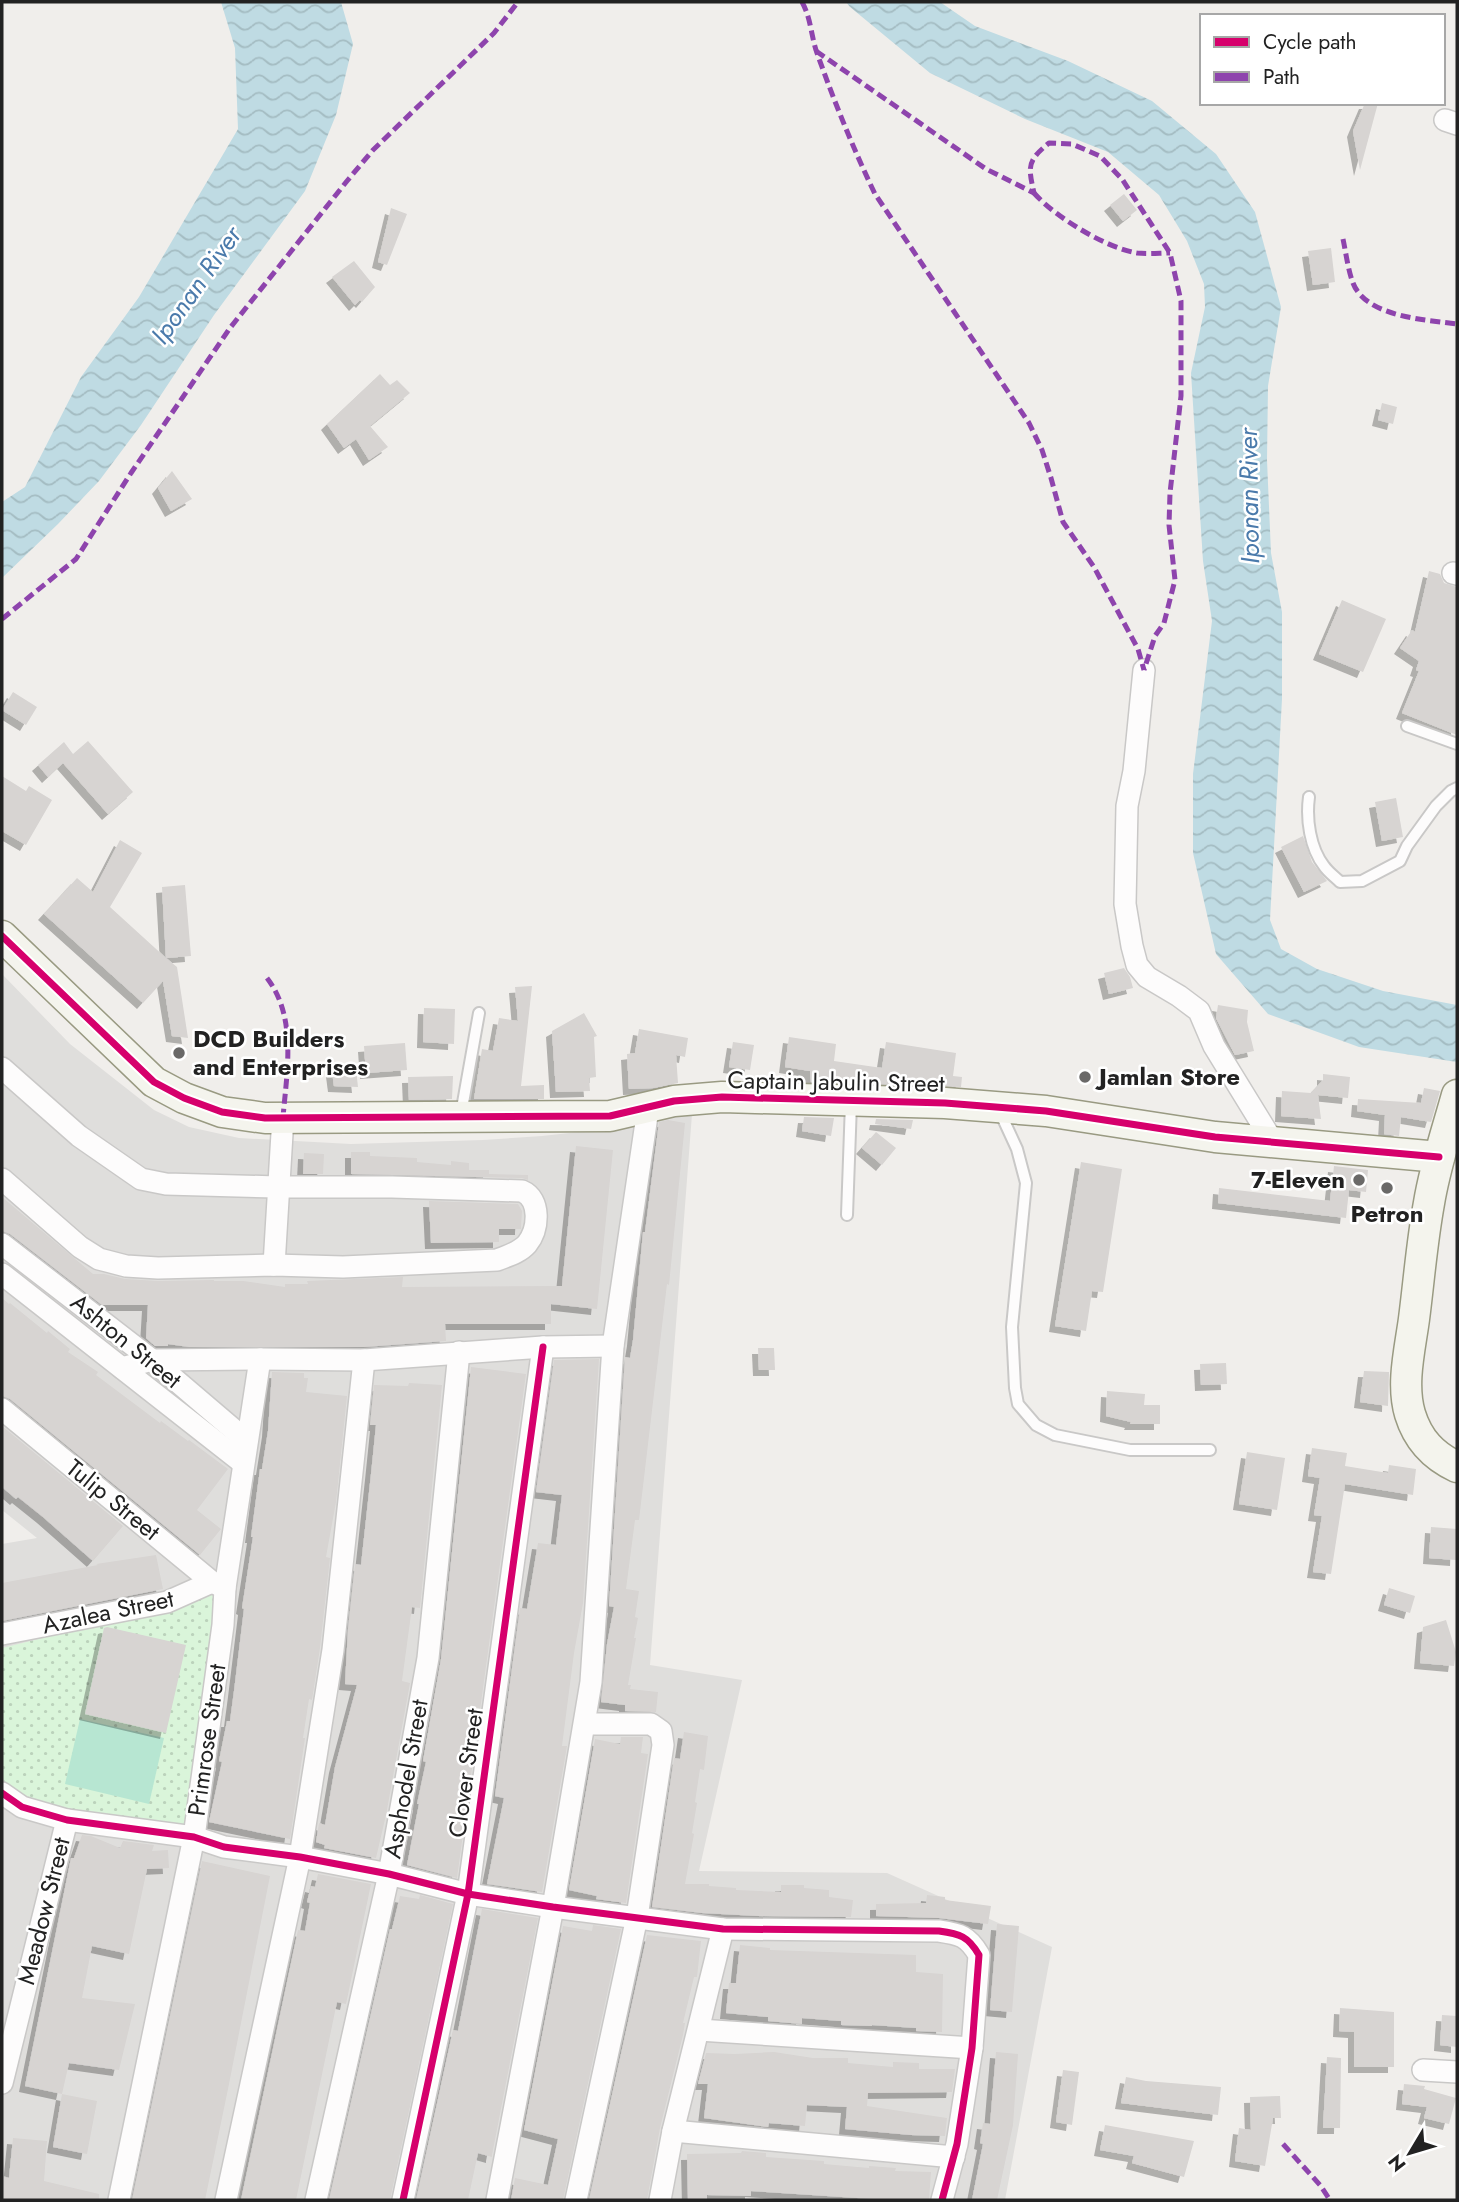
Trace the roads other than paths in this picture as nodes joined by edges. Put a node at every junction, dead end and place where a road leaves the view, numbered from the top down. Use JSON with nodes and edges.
{"nodes":[{"id":1,"x":1144,"y":670,"type":"dead end"},
{"id":2,"x":1407,"y":726,"type":"dead end"},
{"id":3,"x":1457,"y":744,"type":"edge"},
{"id":4,"x":1457,"y":788,"type":"edge"},
{"id":5,"x":1309,"y":797,"type":"dead end"},
{"id":6,"x":2,"y":936,"type":"edge"},
{"id":7,"x":479,"y":1013,"type":"dead end"},
{"id":8,"x":2,"y":1068,"type":"edge"},
{"id":9,"x":851,"y":1100,"type":"junction"},
{"id":10,"x":998,"y":1108,"type":"junction"},
{"id":11,"x":648,"y":1109,"type":"junction"},
{"id":12,"x":1454,"y":1115,"type":"edge"},
{"id":13,"x":283,"y":1116,"type":"junction"},
{"id":14,"x":460,"y":1116,"type":"junction"},
{"id":15,"x":1273,"y":1142,"type":"junction"},
{"id":16,"x":1439,"y":1157,"type":"junction"},
{"id":17,"x":2,"y":1179,"type":"edge"},
{"id":18,"x":277,"y":1187,"type":"junction"},
{"id":19,"x":847,"y":1215,"type":"dead end"},
{"id":20,"x":2,"y":1244,"type":"edge"},
{"id":21,"x":274,"y":1265,"type":"junction"},
{"id":22,"x":2,"y":1274,"type":"edge"},
{"id":23,"x":613,"y":1346,"type":"junction"},
{"id":24,"x":543,"y":1347,"type":"junction"},
{"id":25,"x":459,"y":1352,"type":"junction"},
{"id":26,"x":260,"y":1359,"type":"junction"},
{"id":27,"x":152,"y":1360,"type":"junction"},
{"id":28,"x":364,"y":1360,"type":"junction"},
{"id":29,"x":122,"y":1368,"type":"junction"},
{"id":30,"x":2,"y":1409,"type":"edge"},
{"id":31,"x":247,"y":1441,"type":"junction"},
{"id":32,"x":1210,"y":1450,"type":"dead end"},
{"id":33,"x":243,"y":1463,"type":"junction"},
{"id":34,"x":1457,"y":1468,"type":"edge"},
{"id":35,"x":219,"y":1585,"type":"junction"},
{"id":36,"x":2,"y":1634,"type":"edge"},
{"id":37,"x":584,"y":1724,"type":"junction"},
{"id":38,"x":2,"y":1793,"type":"edge"},
{"id":39,"x":67,"y":1820,"type":"junction"},
{"id":40,"x":194,"y":1837,"type":"junction"},
{"id":41,"x":300,"y":1857,"type":"junction"},
{"id":42,"x":389,"y":1874,"type":"junction"},
{"id":43,"x":468,"y":1894,"type":"junction"},
{"id":44,"x":553,"y":1907,"type":"junction"},
{"id":45,"x":637,"y":1917,"type":"junction"},
{"id":46,"x":723,"y":1929,"type":"junction"},
{"id":47,"x":699,"y":2030,"type":"junction"},
{"id":48,"x":972,"y":2049,"type":"junction"},
{"id":49,"x":1423,"y":2070,"type":"dead end"},
{"id":50,"x":1457,"y":2072,"type":"edge"},
{"id":51,"x":2,"y":2084,"type":"edge"},
{"id":52,"x":673,"y":2131,"type":"junction"},
{"id":53,"x":954,"y":2157,"type":"junction"},
{"id":54,"x":118,"y":2200,"type":"edge"},
{"id":55,"x":226,"y":2200,"type":"edge"},
{"id":56,"x":316,"y":2200,"type":"edge"},
{"id":57,"x":403,"y":2200,"type":"edge"},
{"id":58,"x":497,"y":2200,"type":"edge"},
{"id":59,"x":576,"y":2200,"type":"edge"},
{"id":60,"x":660,"y":2200,"type":"edge"},
{"id":61,"x":942,"y":2200,"type":"edge"}],
"edges":[{"from":1,"to":15,"type":"street"},
{"from":2,"to":3,"type":"lane"},
{"from":4,"to":5,"type":"lane"},
{"from":6,"to":13,"type":"street","name":"Captain Jabulin Street"},
{"from":7,"to":14,"type":"lane"},
{"from":8,"to":18,"type":"street"},
{"from":9,"to":10,"type":"street","name":"Captain Jabulin Street"},
{"from":9,"to":11,"type":"street","name":"Captain Jabulin Street"},
{"from":9,"to":19,"type":"lane"},
{"from":10,"to":15,"type":"street","name":"Captain Jabulin Street"},
{"from":10,"to":32,"type":"lane"},
{"from":11,"to":14,"type":"street","name":"Captain Jabulin Street"},
{"from":11,"to":23,"type":"street"},
{"from":12,"to":16,"type":"street"},
{"from":13,"to":14,"type":"street","name":"Captain Jabulin Street"},
{"from":13,"to":18,"type":"street"},
{"from":15,"to":16,"type":"street","name":"Captain Jabulin Street"},
{"from":16,"to":34,"type":"street"},
{"from":17,"to":21,"type":"street"},
{"from":18,"to":21,"type":"street"},
{"from":18,"to":21,"type":"street"},
{"from":20,"to":27,"type":"street","name":"Ashton Street"},
{"from":22,"to":29,"type":"street","name":"Ashton Street"},
{"from":23,"to":24,"type":"street"},
{"from":23,"to":37,"type":"street"},
{"from":24,"to":25,"type":"street"},
{"from":24,"to":43,"type":"street","name":"Clover Street"},
{"from":25,"to":28,"type":"street"},
{"from":25,"to":42,"type":"street","name":"Asphodel Street"},
{"from":26,"to":27,"type":"street"},
{"from":26,"to":28,"type":"street"},
{"from":26,"to":31,"type":"street","name":"Primrose Street"},
{"from":27,"to":29,"type":"street"},
{"from":27,"to":31,"type":"street","name":"Ashton Street"},
{"from":28,"to":41,"type":"street"},
{"from":29,"to":33,"type":"street","name":"Ashton Street"},
{"from":30,"to":35,"type":"street","name":"Tulip Street"},
{"from":31,"to":33,"type":"street","name":"Primrose Street"},
{"from":33,"to":35,"type":"street","name":"Primrose Street"},
{"from":35,"to":36,"type":"street","name":"Azalea Street"},
{"from":35,"to":40,"type":"street","name":"Primrose Street"},
{"from":37,"to":44,"type":"street"},
{"from":37,"to":45,"type":"street"},
{"from":38,"to":39,"type":"street"},
{"from":39,"to":40,"type":"street"},
{"from":39,"to":51,"type":"street","name":"Meadow Street"},
{"from":40,"to":41,"type":"street"},
{"from":40,"to":54,"type":"street","name":"Primrose Street"},
{"from":41,"to":42,"type":"street"},
{"from":41,"to":55,"type":"street"},
{"from":42,"to":43,"type":"street"},
{"from":42,"to":56,"type":"street","name":"Asphodel Street"},
{"from":43,"to":44,"type":"street"},
{"from":43,"to":57,"type":"street","name":"Clover Street"},
{"from":44,"to":45,"type":"street"},
{"from":44,"to":58,"type":"street"},
{"from":45,"to":46,"type":"street"},
{"from":45,"to":59,"type":"street"},
{"from":46,"to":47,"type":"street"},
{"from":46,"to":48,"type":"street"},
{"from":47,"to":48,"type":"street"},
{"from":47,"to":52,"type":"street"},
{"from":48,"to":53,"type":"street"},
{"from":49,"to":50,"type":"street"},
{"from":52,"to":53,"type":"street"},
{"from":52,"to":60,"type":"street"},
{"from":53,"to":61,"type":"street"}]}
